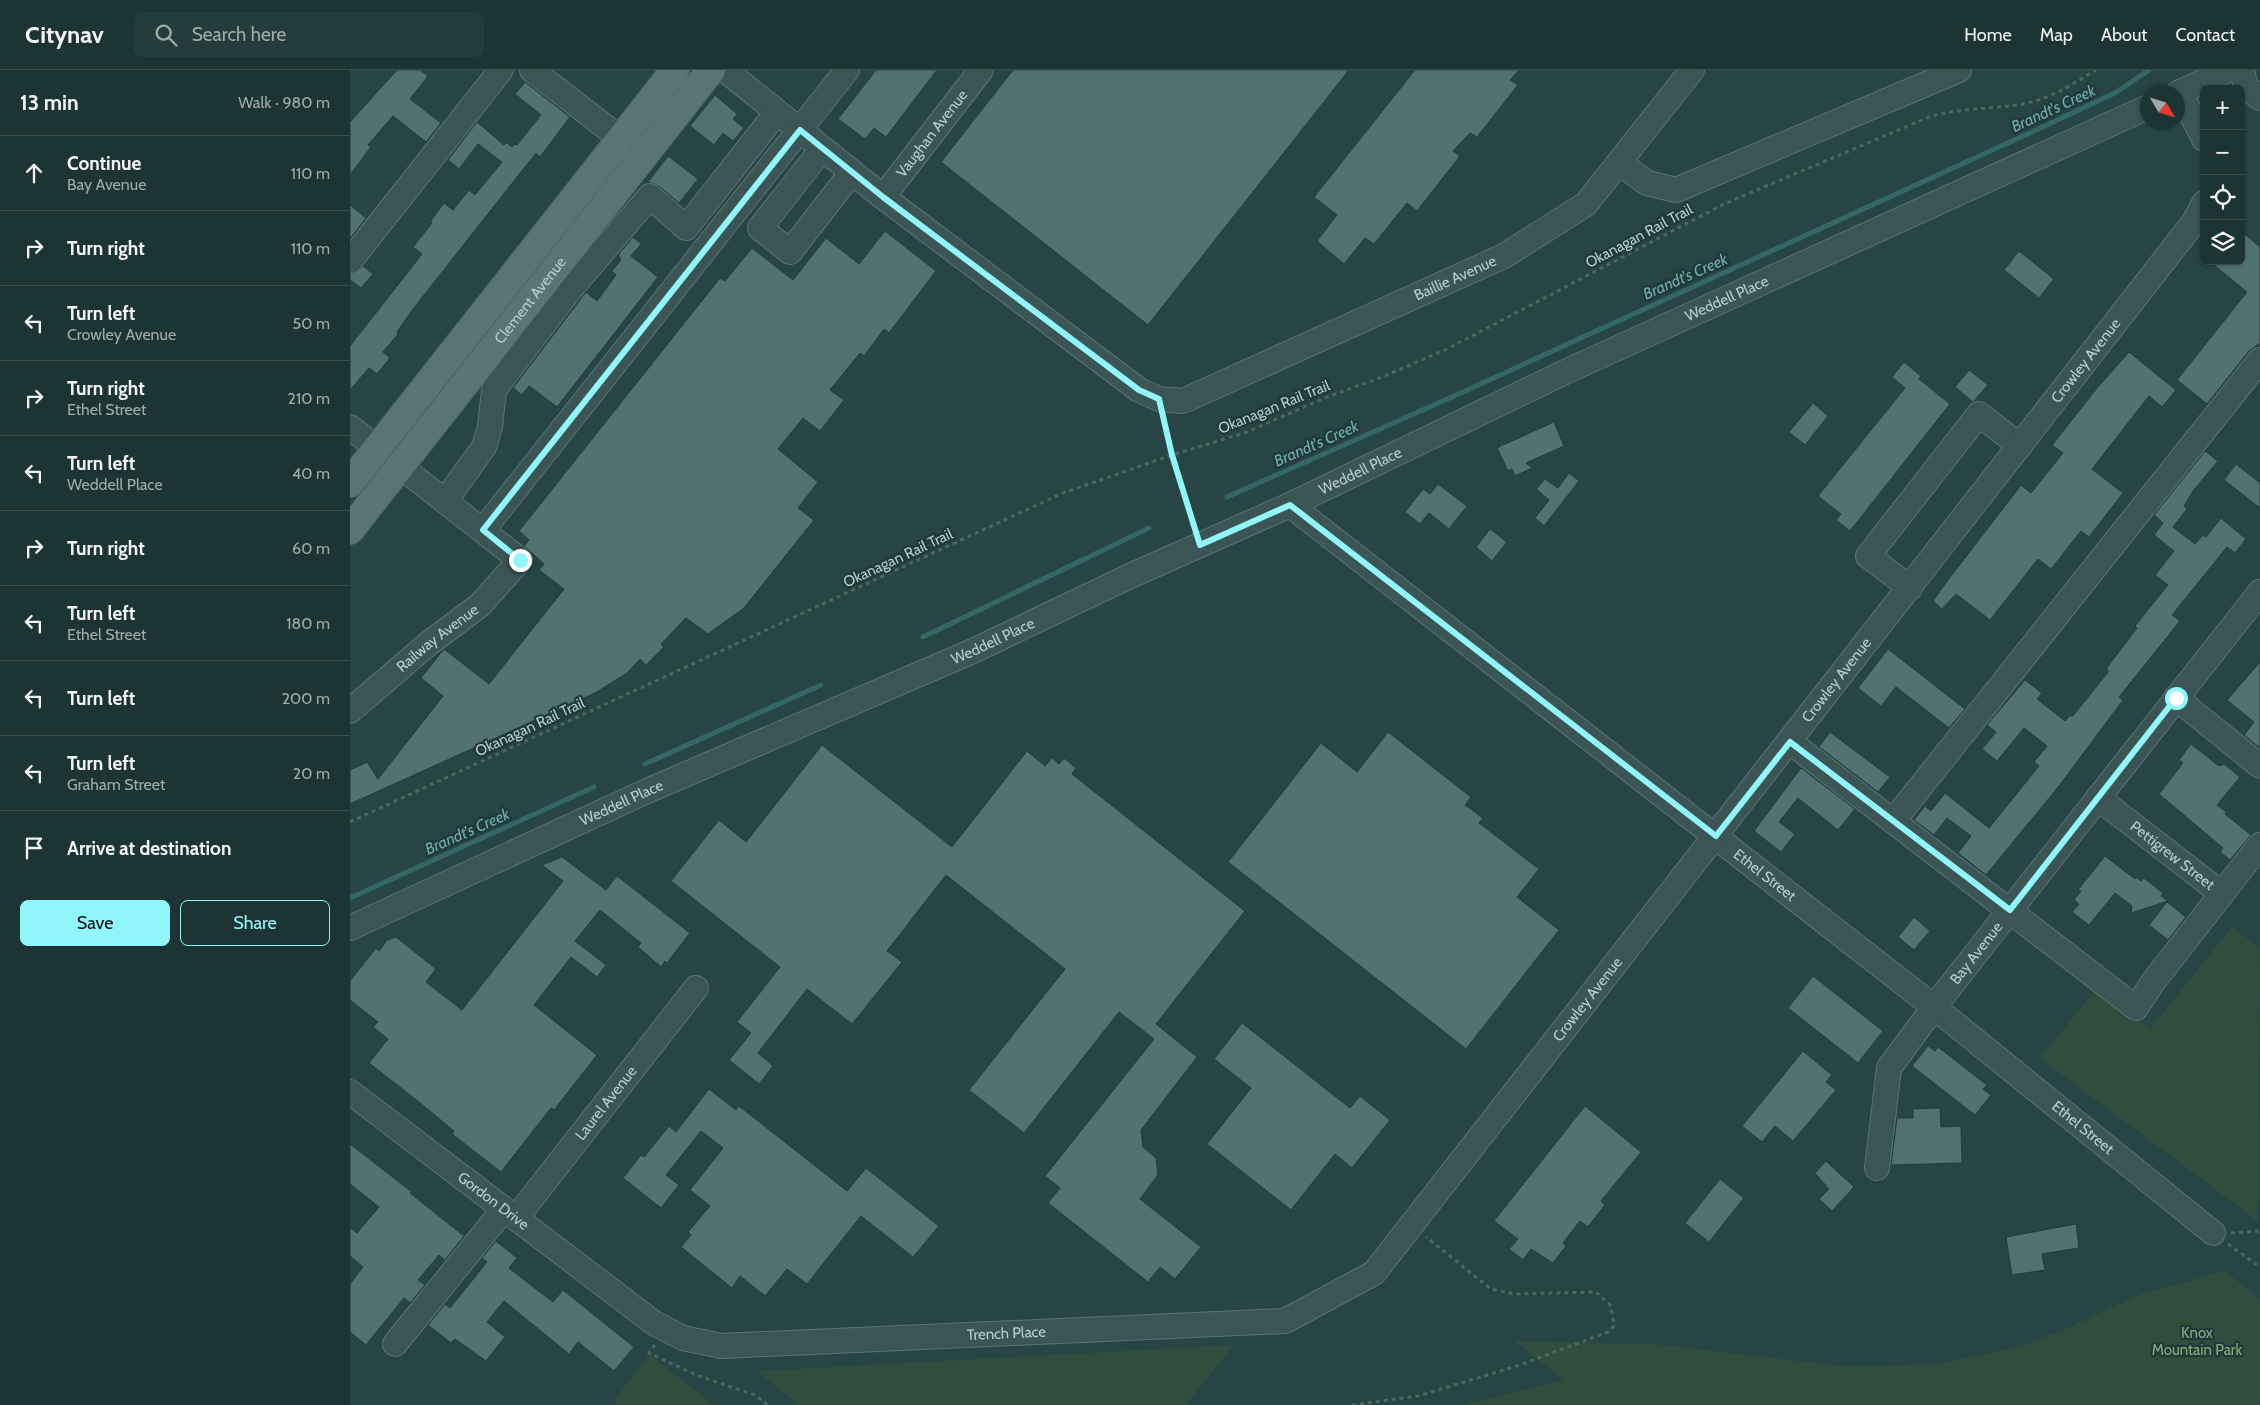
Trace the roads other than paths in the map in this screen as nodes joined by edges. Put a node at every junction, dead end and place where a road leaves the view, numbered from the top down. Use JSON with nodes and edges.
{"nodes":[{"id":1,"x":501,"y":70,"type":"edge"},
{"id":2,"x":532,"y":70,"type":"edge"},
{"id":3,"x":675,"y":70,"type":"edge"},
{"id":4,"x":711,"y":70,"type":"edge"},
{"id":5,"x":725,"y":70,"type":"edge"},
{"id":6,"x":847,"y":70,"type":"edge"},
{"id":7,"x":981,"y":70,"type":"edge"},
{"id":8,"x":1692,"y":70,"type":"edge"},
{"id":9,"x":1959,"y":70,"type":"edge"},
{"id":10,"x":2228,"y":70,"type":"edge"},
{"id":11,"x":2241,"y":70,"type":"edge"},
{"id":12,"x":2232,"y":85,"type":"edge"},
{"id":13,"x":2185,"y":90,"type":"edge"},
{"id":14,"x":2260,"y":98,"type":"edge"},
{"id":15,"x":2185,"y":104,"type":"edge"},
{"id":16,"x":2140,"y":111,"type":"edge"},
{"id":17,"x":777,"y":112,"type":"junction"},
{"id":18,"x":800,"y":130,"type":"junction"},
{"id":19,"x":2200,"y":132,"type":"edge"},
{"id":20,"x":621,"y":139,"type":"junction"},
{"id":21,"x":822,"y":149,"type":"junction"},
{"id":22,"x":1620,"y":163,"type":"junction"},
{"id":23,"x":852,"y":172,"type":"junction"},
{"id":24,"x":627,"y":177,"type":"junction"},
{"id":25,"x":650,"y":196,"type":"junction"},
{"id":26,"x":883,"y":197,"type":"junction"},
{"id":27,"x":2200,"y":211,"type":"edge"},
{"id":28,"x":350,"y":262,"type":"edge"},
{"id":29,"x":2260,"y":360,"type":"edge"},
{"id":30,"x":350,"y":427,"type":"edge"},
{"id":31,"x":2020,"y":446,"type":"junction"},
{"id":32,"x":377,"y":448,"type":"junction"},
{"id":33,"x":400,"y":466,"type":"junction"},
{"id":34,"x":350,"y":483,"type":"edge"},
{"id":35,"x":350,"y":501,"type":"edge"},
{"id":36,"x":445,"y":501,"type":"junction"},
{"id":37,"x":1290,"y":505,"type":"junction"},
{"id":38,"x":350,"y":530,"type":"edge"},
{"id":39,"x":483,"y":530,"type":"junction"},
{"id":40,"x":1910,"y":588,"type":"junction"},
{"id":41,"x":2257,"y":601,"type":"edge"},
{"id":42,"x":2176,"y":698,"type":"junction"},
{"id":43,"x":350,"y":711,"type":"edge"},
{"id":44,"x":1790,"y":742,"type":"junction"},
{"id":45,"x":2260,"y":766,"type":"edge"},
{"id":46,"x":2098,"y":798,"type":"junction"},
{"id":47,"x":1894,"y":820,"type":"junction"},
{"id":48,"x":1716,"y":836,"type":"junction"},
{"id":49,"x":2260,"y":845,"type":"edge"},
{"id":50,"x":2222,"y":893,"type":"junction"},
{"id":51,"x":2010,"y":910,"type":"junction"},
{"id":52,"x":350,"y":928,"type":"edge"},
{"id":53,"x":696,"y":988,"type":"dead end"},
{"id":54,"x":1934,"y":1007,"type":"junction"},
{"id":55,"x":350,"y":1092,"type":"edge"},
{"id":56,"x":1877,"y":1168,"type":"dead end"},
{"id":57,"x":510,"y":1213,"type":"junction"},
{"id":58,"x":2213,"y":1233,"type":"road end"},
{"id":59,"x":1374,"y":1273,"type":"joint"},
{"id":60,"x":636,"y":1310,"type":"joint"},
{"id":61,"x":395,"y":1344,"type":"dead end"}],
"edges":[{"from":1,"to":28,"type":"street"},
{"from":2,"to":20,"type":"street"},
{"from":3,"to":20,"type":"main road","name":"Clement Avenue"},
{"from":4,"to":24,"type":"main road","name":"Clement Avenue"},
{"from":5,"to":17,"type":"street"},
{"from":6,"to":18,"type":"street"},
{"from":7,"to":26,"type":"street","name":"Vaughan Avenue"},
{"from":8,"to":22,"type":"street","name":"Baillie Avenue"},
{"from":9,"to":22,"type":"street"},
{"from":10,"to":13,"type":"street"},
{"from":11,"to":12,"type":"street"},
{"from":11,"to":14,"type":"street"},
{"from":15,"to":19,"type":"street"},
{"from":16,"to":37,"type":"street","name":"Weddell Place"},
{"from":17,"to":18,"type":"street"},
{"from":17,"to":25,"type":"street"},
{"from":18,"to":21,"type":"street"},
{"from":18,"to":39,"type":"street"},
{"from":20,"to":32,"type":"main road","name":"Clement Avenue"},
{"from":21,"to":23,"type":"street"},
{"from":21,"to":23,"type":"street"},
{"from":22,"to":26,"type":"street","name":"Baillie Avenue"},
{"from":23,"to":26,"type":"street"},
{"from":24,"to":25,"type":"street"},
{"from":24,"to":33,"type":"main road","name":"Clement Avenue"},
{"from":25,"to":36,"type":"street"},
{"from":27,"to":31,"type":"street","name":"Crowley Avenue"},
{"from":29,"to":47,"type":"street"},
{"from":30,"to":32,"type":"street"},
{"from":31,"to":40,"type":"street","name":"Crowley Avenue"},
{"from":31,"to":40,"type":"street"},
{"from":32,"to":34,"type":"main road","name":"Clement Avenue"},
{"from":32,"to":35,"type":"main road","name":"Clement Avenue"},
{"from":33,"to":36,"type":"street"},
{"from":33,"to":38,"type":"main road","name":"Clement Avenue"},
{"from":36,"to":39,"type":"street"},
{"from":37,"to":48,"type":"street","name":"Ethel Street"},
{"from":37,"to":52,"type":"street","name":"Weddell Place"},
{"from":39,"to":43,"type":"street","name":"Railway Avenue"},
{"from":40,"to":44,"type":"street","name":"Crowley Avenue"},
{"from":41,"to":42,"type":"street","name":"Bay Avenue"},
{"from":42,"to":45,"type":"street"},
{"from":42,"to":46,"type":"street","name":"Bay Avenue"},
{"from":44,"to":47,"type":"street"},
{"from":44,"to":48,"type":"street","name":"Crowley Avenue"},
{"from":46,"to":50,"type":"street","name":"Pettigrew Street"},
{"from":46,"to":51,"type":"street","name":"Bay Avenue"},
{"from":47,"to":51,"type":"street"},
{"from":48,"to":54,"type":"street","name":"Ethel Street"},
{"from":48,"to":59,"type":"street","name":"Crowley Avenue"},
{"from":49,"to":50,"type":"street","name":"Pettigrew Street"},
{"from":50,"to":51,"type":"street"},
{"from":51,"to":54,"type":"street","name":"Bay Avenue"},
{"from":53,"to":57,"type":"street","name":"Laurel Avenue"},
{"from":54,"to":56,"type":"street","name":"Bay Avenue"},
{"from":54,"to":58,"type":"street","name":"Ethel Street"},
{"from":55,"to":57,"type":"street","name":"Gordon Drive"},
{"from":57,"to":60,"type":"street","name":"Gordon Drive"},
{"from":57,"to":61,"type":"street","name":"Laurel Avenue"},
{"from":59,"to":60,"type":"street","name":"Trench Place"}]}
